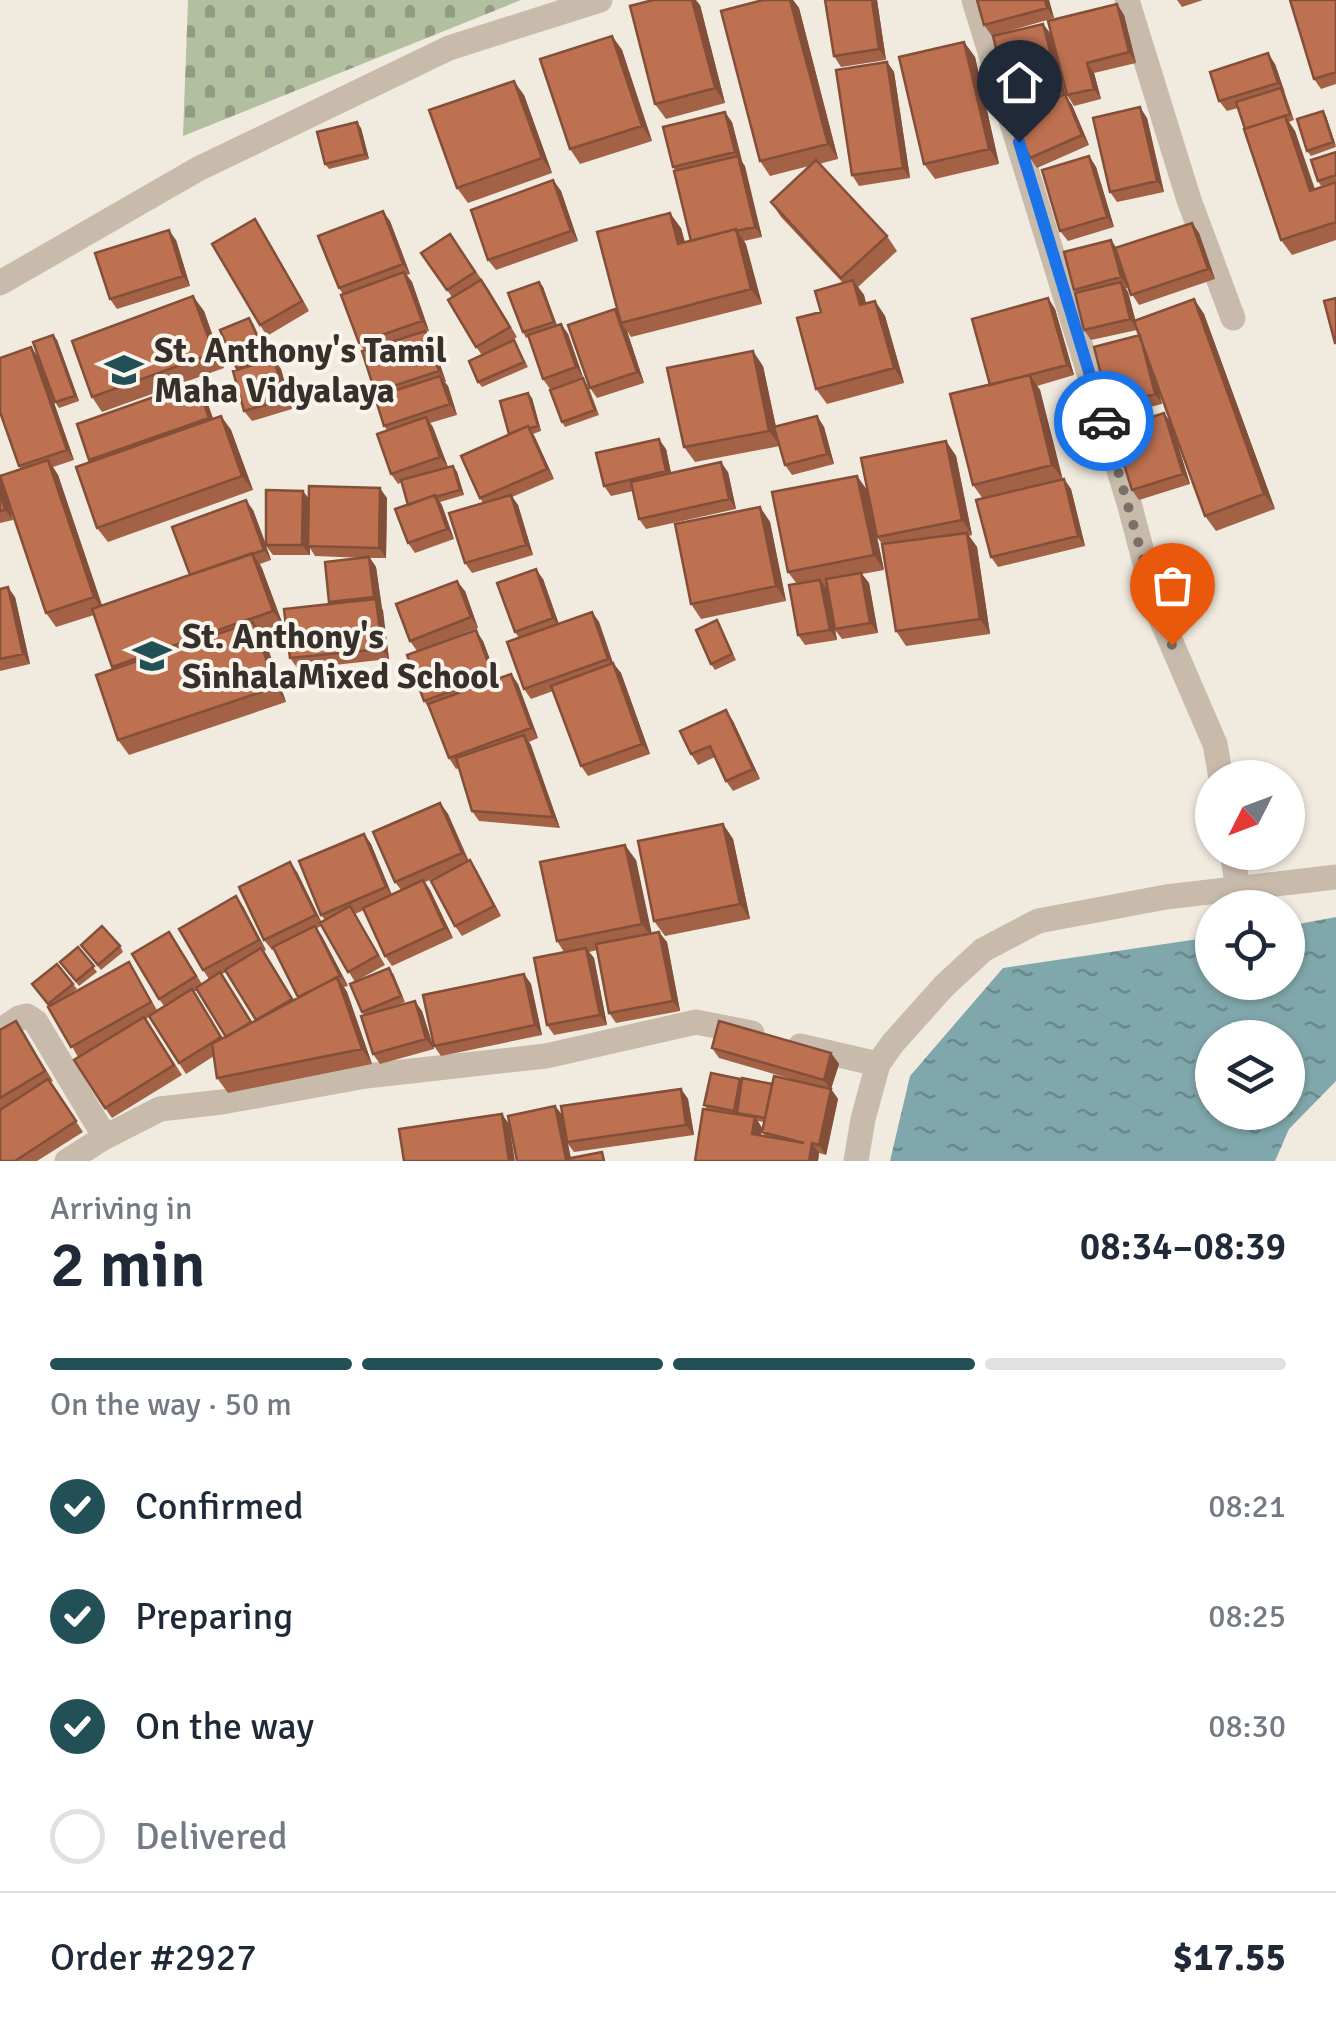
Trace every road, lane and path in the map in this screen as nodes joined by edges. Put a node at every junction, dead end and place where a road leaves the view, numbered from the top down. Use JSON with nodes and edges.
{"nodes":[{"id":1,"x":600,"y":0,"type":"edge"},
{"id":2,"x":974,"y":0,"type":"edge"},
{"id":3,"x":1127,"y":0,"type":"edge"},
{"id":4,"x":0,"y":283,"type":"edge"},
{"id":5,"x":1233,"y":318,"type":"dead end"},
{"id":6,"x":1218,"y":760,"type":"edge"},
{"id":7,"x":1235,"y":870,"type":"edge"},
{"id":8,"x":1336,"y":877,"type":"edge"},
{"id":9,"x":1238,"y":889,"type":"junction"},
{"id":10,"x":0,"y":1031,"type":"edge"},
{"id":11,"x":878,"y":1064,"type":"junction"},
{"id":12,"x":105,"y":1137,"type":"junction"},
{"id":13,"x":67,"y":1161,"type":"edge"},
{"id":14,"x":856,"y":1161,"type":"edge"}],
"edges":[{"from":1,"to":4,"type":"street"},
{"from":2,"to":6,"type":"street"},
{"from":3,"to":5,"type":"street"},
{"from":7,"to":9,"type":"street"},
{"from":8,"to":9,"type":"street"},
{"from":9,"to":11,"type":"street"},
{"from":10,"to":12,"type":"street"},
{"from":11,"to":12,"type":"street"},
{"from":11,"to":14,"type":"street"},
{"from":12,"to":13,"type":"street"}]}
